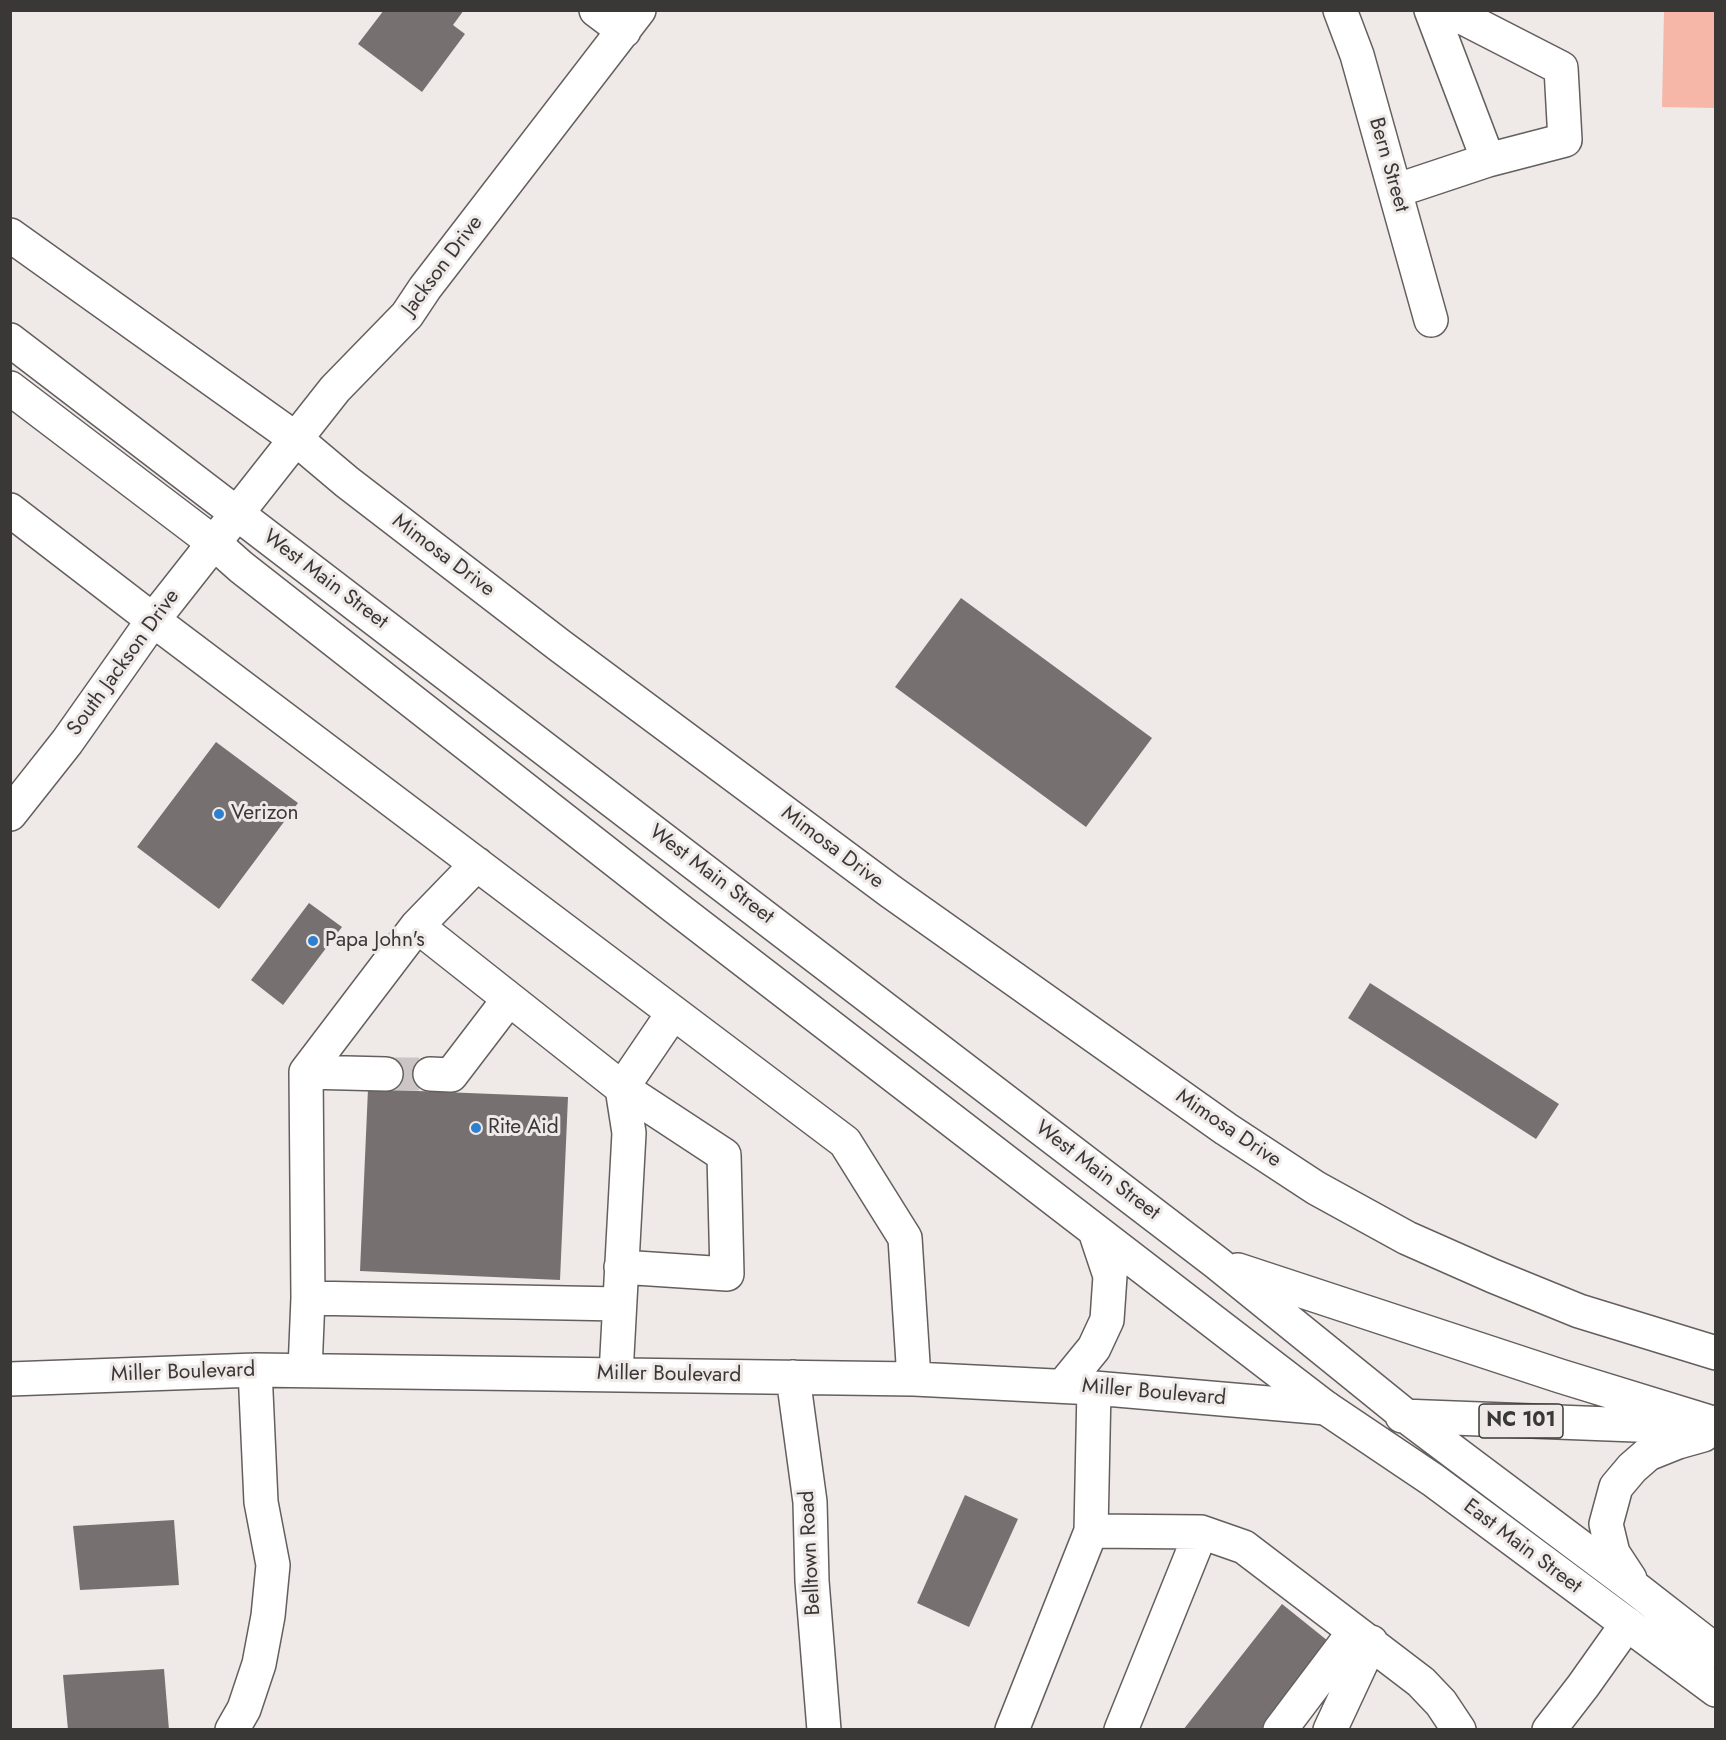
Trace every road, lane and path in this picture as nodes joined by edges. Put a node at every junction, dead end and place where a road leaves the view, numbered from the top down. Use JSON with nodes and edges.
{"nodes":[{"id":1,"x":596,"y":10,"type":"edge"},
{"id":2,"x":1340,"y":10,"type":"edge"},
{"id":3,"x":1431,"y":10,"type":"edge"},
{"id":4,"x":1448,"y":10,"type":"edge"},
{"id":5,"x":631,"y":21,"type":"edge"},
{"id":6,"x":1488,"y":160,"type":"junction"},
{"id":7,"x":1395,"y":191,"type":"junction"},
{"id":8,"x":10,"y":235,"type":"edge"},
{"id":9,"x":1431,"y":320,"type":"dead end"},
{"id":10,"x":10,"y":340,"type":"edge"},
{"id":11,"x":10,"y":388,"type":"edge"},
{"id":12,"x":296,"y":439,"type":"junction"},
{"id":13,"x":10,"y":510,"type":"edge"},
{"id":14,"x":238,"y":513,"type":"junction"},
{"id":15,"x":214,"y":543,"type":"junction"},
{"id":16,"x":153,"y":620,"type":"junction"},
{"id":17,"x":10,"y":814,"type":"edge"},
{"id":18,"x":477,"y":864,"type":"junction"},
{"id":19,"x":417,"y":926,"type":"junction"},
{"id":20,"x":509,"y":999,"type":"junction"},
{"id":21,"x":673,"y":1013,"type":"junction"},
{"id":22,"x":306,"y":1072,"type":"junction"},
{"id":23,"x":386,"y":1074,"type":"tunnel mouth"},
{"id":24,"x":430,"y":1074,"type":"tunnel mouth"},
{"id":25,"x":622,"y":1088,"type":"junction"},
{"id":26,"x":1095,"y":1231,"type":"junction"},
{"id":27,"x":1217,"y":1263,"type":"junction"},
{"id":28,"x":621,"y":1267,"type":"junction"},
{"id":29,"x":308,"y":1298,"type":"junction"},
{"id":30,"x":619,"y":1304,"type":"junction"},
{"id":31,"x":1716,"y":1353,"type":"edge"},
{"id":32,"x":255,"y":1370,"type":"junction"},
{"id":33,"x":305,"y":1371,"type":"junction"},
{"id":34,"x":616,"y":1374,"type":"junction"},
{"id":35,"x":793,"y":1377,"type":"junction"},
{"id":36,"x":10,"y":1379,"type":"edge"},
{"id":37,"x":914,"y":1379,"type":"junction"},
{"id":38,"x":1079,"y":1387,"type":"junction"},
{"id":39,"x":1326,"y":1408,"type":"junction"},
{"id":40,"x":1406,"y":1416,"type":"junction"},
{"id":41,"x":1716,"y":1428,"type":"edge"},
{"id":42,"x":1091,"y":1531,"type":"junction"},
{"id":43,"x":1201,"y":1532,"type":"junction"},
{"id":44,"x":1635,"y":1588,"type":"junction"},
{"id":45,"x":1627,"y":1624,"type":"junction"},
{"id":46,"x":1362,"y":1637,"type":"junction"},
{"id":47,"x":1716,"y":1651,"type":"edge"},
{"id":48,"x":1716,"y":1690,"type":"edge"},
{"id":49,"x":232,"y":1730,"type":"edge"},
{"id":50,"x":824,"y":1730,"type":"edge"},
{"id":51,"x":1012,"y":1730,"type":"edge"},
{"id":52,"x":1121,"y":1730,"type":"edge"},
{"id":53,"x":1280,"y":1730,"type":"edge"},
{"id":54,"x":1330,"y":1730,"type":"edge"},
{"id":55,"x":1459,"y":1730,"type":"edge"},
{"id":56,"x":1549,"y":1730,"type":"edge"}],
"edges":[{"from":1,"to":5,"type":"street"},
{"from":2,"to":7,"type":"street","name":"Bern Street"},
{"from":3,"to":6,"type":"street"},
{"from":4,"to":6,"type":"street"},
{"from":5,"to":12,"type":"street","name":"Jackson Drive"},
{"from":6,"to":7,"type":"street"},
{"from":7,"to":9,"type":"street","name":"Bern Street"},
{"from":8,"to":12,"type":"street","name":"Mimosa Drive"},
{"from":10,"to":14,"type":"street","name":"West Main Street"},
{"from":11,"to":15,"type":"street","name":"West Main Street"},
{"from":12,"to":14,"type":"street","name":"Jackson Drive"},
{"from":12,"to":31,"type":"street","name":"Mimosa Drive"},
{"from":13,"to":16,"type":"street"},
{"from":14,"to":15,"type":"street","name":"South Jackson Drive"},
{"from":14,"to":27,"type":"street","name":"West Main Street"},
{"from":15,"to":16,"type":"street","name":"South Jackson Drive"},
{"from":15,"to":26,"type":"street","name":"West Main Street"},
{"from":16,"to":17,"type":"street","name":"South Jackson Drive"},
{"from":16,"to":18,"type":"street"},
{"from":18,"to":19,"type":"street"},
{"from":18,"to":21,"type":"street"},
{"from":19,"to":20,"type":"street"},
{"from":19,"to":22,"type":"street"},
{"from":20,"to":24,"type":"street"},
{"from":20,"to":25,"type":"street"},
{"from":21,"to":25,"type":"street"},
{"from":21,"to":37,"type":"street"},
{"from":22,"to":23,"type":"street"},
{"from":22,"to":29,"type":"street"},
{"from":25,"to":28,"type":"street"},
{"from":25,"to":28,"type":"street"},
{"from":26,"to":38,"type":"street"},
{"from":26,"to":39,"type":"street","name":"West Main Street"},
{"from":27,"to":40,"type":"street","name":"West Main Street"},
{"from":27,"to":41,"type":"street"},
{"from":28,"to":30,"type":"street"},
{"from":29,"to":30,"type":"street"},
{"from":29,"to":33,"type":"street"},
{"from":30,"to":34,"type":"street"},
{"from":32,"to":33,"type":"street","name":"Miller Boulevard"},
{"from":32,"to":36,"type":"street","name":"Miller Boulevard"},
{"from":32,"to":49,"type":"street"},
{"from":33,"to":34,"type":"street","name":"Miller Boulevard"},
{"from":34,"to":35,"type":"street","name":"Miller Boulevard"},
{"from":35,"to":37,"type":"street","name":"Miller Boulevard"},
{"from":35,"to":50,"type":"street","name":"Belltown Road"},
{"from":37,"to":38,"type":"street","name":"Miller Boulevard"},
{"from":38,"to":39,"type":"street","name":"Miller Boulevard"},
{"from":38,"to":42,"type":"street"},
{"from":39,"to":40,"type":"street","number":"NC 101"},
{"from":39,"to":45,"type":"street","name":"East Main Street"},
{"from":40,"to":41,"type":"street","number":"NC 101"},
{"from":40,"to":44,"type":"street","name":"East Main Street"},
{"from":41,"to":44,"type":"street"},
{"from":42,"to":43,"type":"street"},
{"from":42,"to":51,"type":"street"},
{"from":43,"to":46,"type":"street"},
{"from":43,"to":52,"type":"street"},
{"from":44,"to":47,"type":"street","name":"East Main Street"},
{"from":45,"to":48,"type":"street","name":"East Main Street"},
{"from":45,"to":56,"type":"street"},
{"from":46,"to":53,"type":"street"},
{"from":46,"to":54,"type":"street"},
{"from":46,"to":55,"type":"street"}]}
